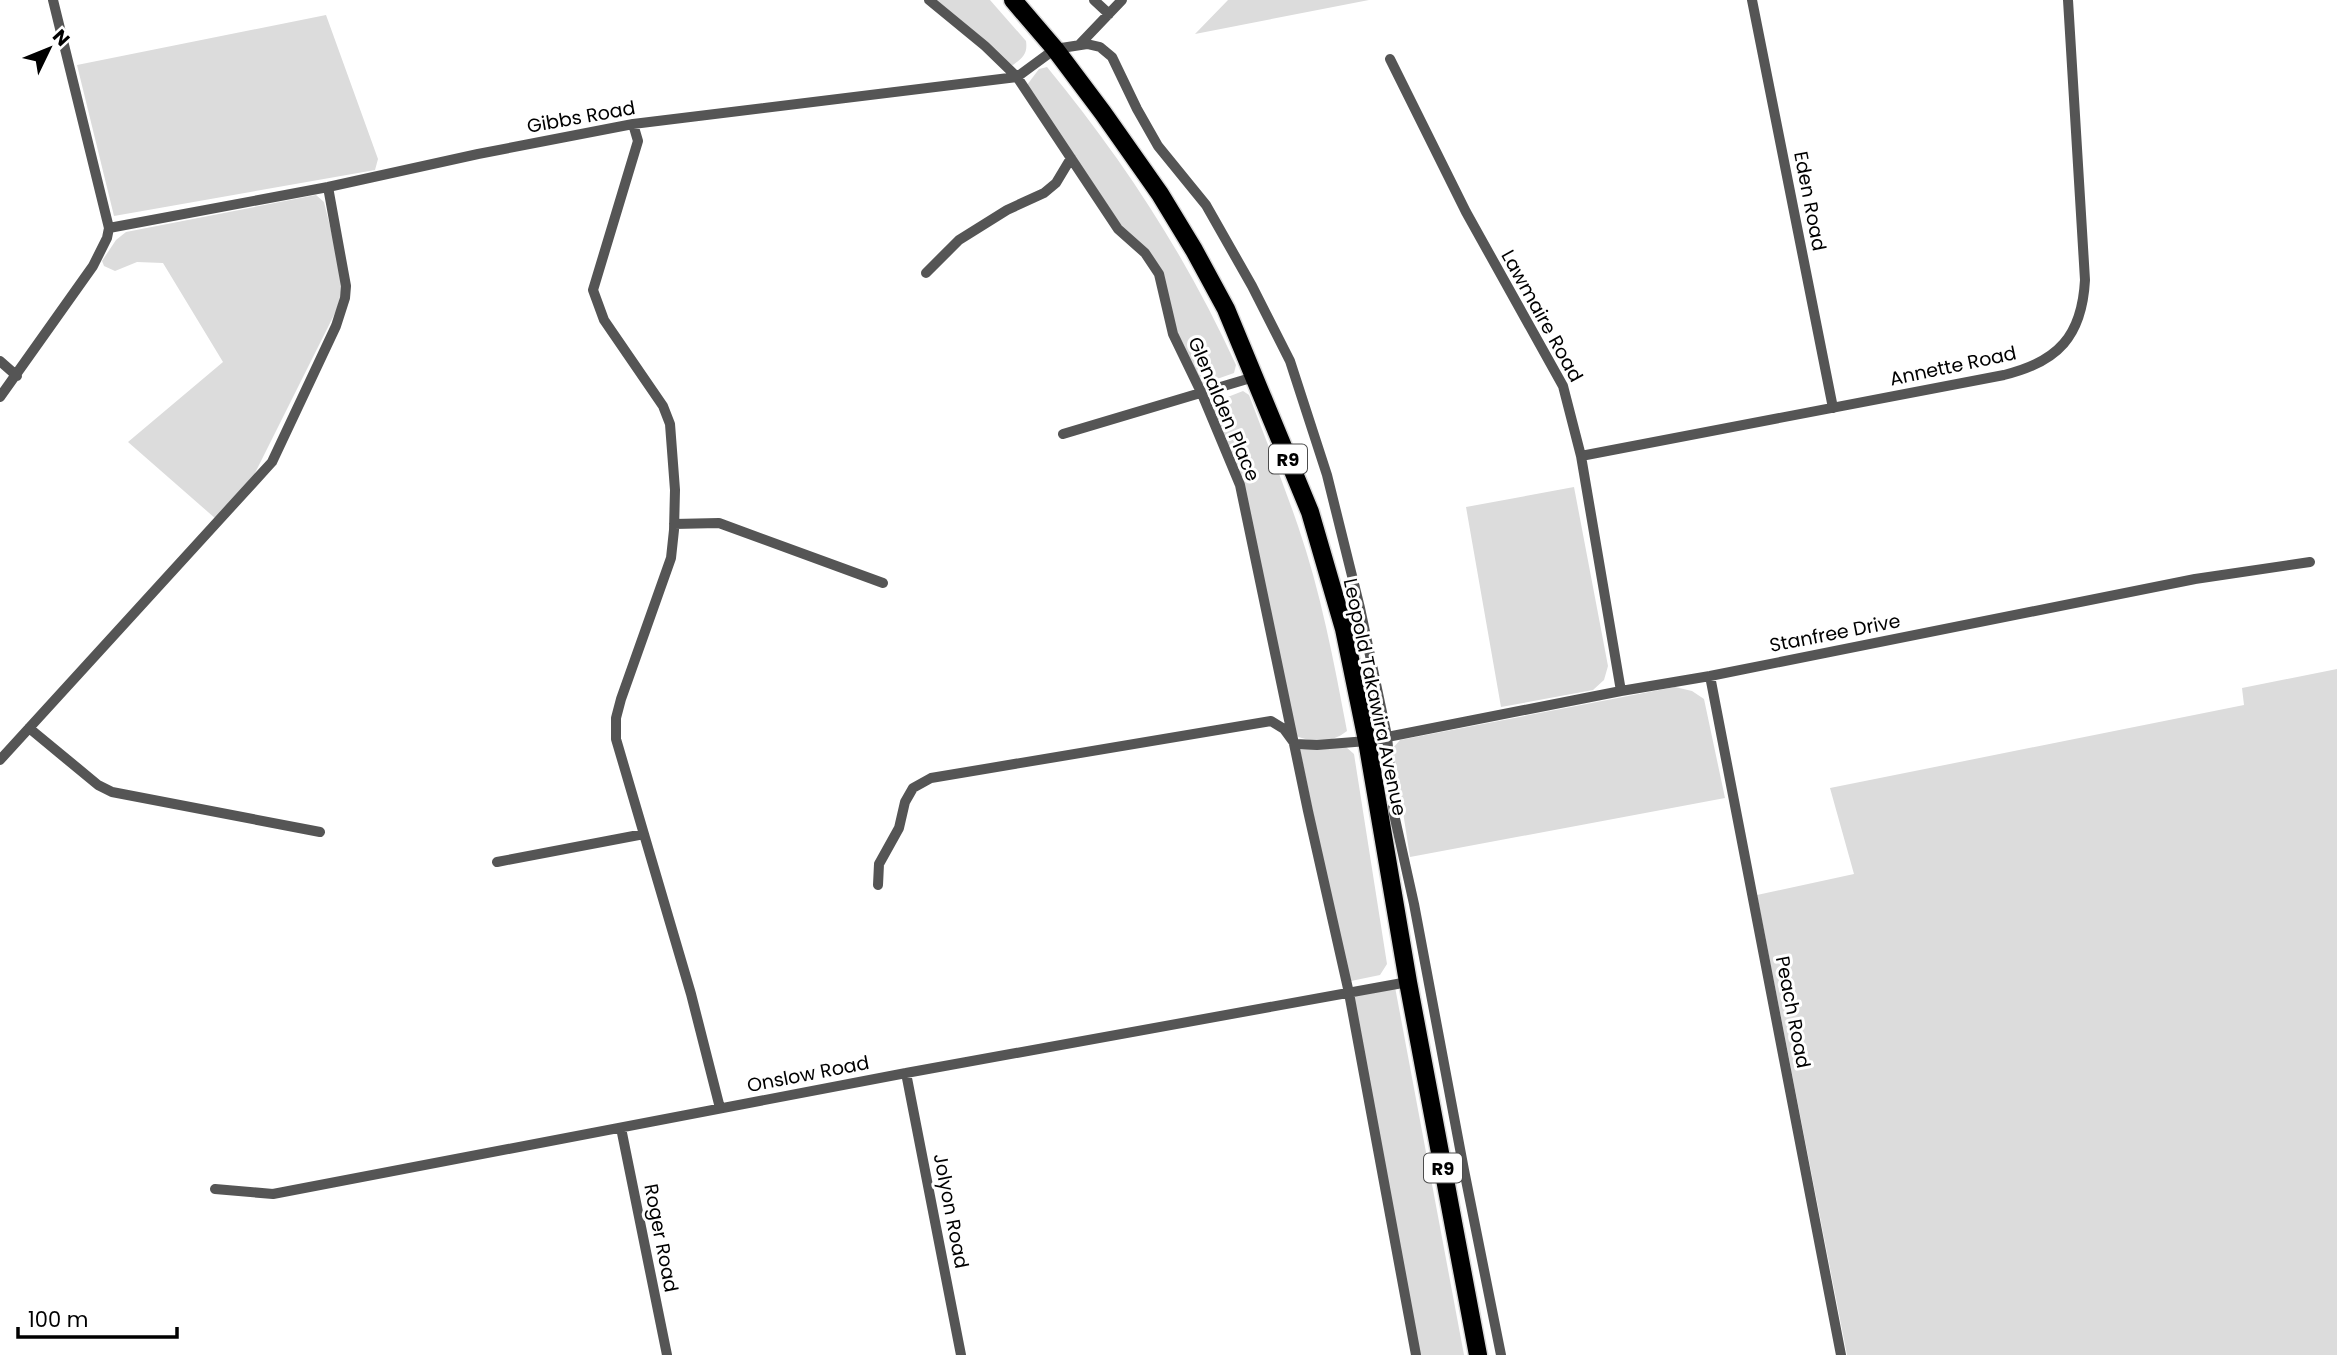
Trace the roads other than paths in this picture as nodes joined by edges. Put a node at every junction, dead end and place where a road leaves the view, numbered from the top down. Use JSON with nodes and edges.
{"nodes":[{"id":1,"x":53,"y":0,"type":"edge"},
{"id":2,"x":929,"y":0,"type":"edge"},
{"id":3,"x":1013,"y":0,"type":"edge"},
{"id":4,"x":1094,"y":0,"type":"edge"},
{"id":5,"x":1122,"y":0,"type":"edge"},
{"id":6,"x":1752,"y":0,"type":"edge"},
{"id":7,"x":2068,"y":0,"type":"edge"},
{"id":8,"x":1109,"y":14,"type":"junction"},
{"id":9,"x":1080,"y":44,"type":"junction"},
{"id":10,"x":1055,"y":49,"type":"junction"},
{"id":11,"x":1390,"y":59,"type":"dead end"},
{"id":12,"x":1017,"y":77,"type":"junction"},
{"id":13,"x":633,"y":124,"type":"junction"},
{"id":14,"x":1071,"y":158,"type":"junction"},
{"id":15,"x":328,"y":187,"type":"junction"},
{"id":16,"x":109,"y":228,"type":"junction"},
{"id":17,"x":926,"y":273,"type":"dead end"},
{"id":18,"x":0,"y":361,"type":"edge"},
{"id":19,"x":17,"y":376,"type":"junction"},
{"id":20,"x":1254,"y":377,"type":"junction"},
{"id":21,"x":1202,"y":394,"type":"junction"},
{"id":22,"x":0,"y":397,"type":"edge"},
{"id":23,"x":1833,"y":408,"type":"junction"},
{"id":24,"x":1063,"y":434,"type":"dead end"},
{"id":25,"x":1580,"y":456,"type":"junction"},
{"id":26,"x":674,"y":524,"type":"junction"},
{"id":27,"x":2310,"y":562,"type":"dead end"},
{"id":28,"x":883,"y":583,"type":"dead end"},
{"id":29,"x":1710,"y":676,"type":"junction"},
{"id":30,"x":1621,"y":691,"type":"junction"},
{"id":31,"x":29,"y":728,"type":"junction"},
{"id":32,"x":1387,"y":736,"type":"junction"},
{"id":33,"x":1367,"y":741,"type":"junction"},
{"id":34,"x":1295,"y":744,"type":"junction"},
{"id":35,"x":0,"y":760,"type":"edge"},
{"id":36,"x":320,"y":832,"type":"dead end"},
{"id":37,"x":644,"y":834,"type":"junction"},
{"id":38,"x":497,"y":862,"type":"dead end"},
{"id":39,"x":878,"y":885,"type":"dead end"},
{"id":40,"x":1414,"y":904,"type":"junction"},
{"id":41,"x":1395,"y":906,"type":"junction"},
{"id":42,"x":1422,"y":944,"type":"junction"},
{"id":43,"x":1402,"y":946,"type":"junction"},
{"id":44,"x":1408,"y":982,"type":"junction"},
{"id":45,"x":1349,"y":993,"type":"junction"},
{"id":46,"x":906,"y":1073,"type":"junction"},
{"id":47,"x":720,"y":1108,"type":"junction"},
{"id":48,"x":621,"y":1128,"type":"junction"},
{"id":49,"x":1440,"y":1155,"type":"junction"},
{"id":50,"x":1464,"y":1170,"type":"junction"},
{"id":51,"x":215,"y":1189,"type":"dead end"},
{"id":52,"x":667,"y":1355,"type":"edge"},
{"id":53,"x":961,"y":1355,"type":"edge"},
{"id":54,"x":1416,"y":1355,"type":"edge"},
{"id":55,"x":1478,"y":1355,"type":"edge"},
{"id":56,"x":1501,"y":1355,"type":"edge"},
{"id":57,"x":1841,"y":1355,"type":"edge"}],
"edges":[{"from":1,"to":16,"type":"street"},
{"from":2,"to":12,"type":"street","name":"Glenalden Place"},
{"from":3,"to":10,"type":"highway","name":"Leopold Takawira Avenue","number":"R9"},
{"from":4,"to":8,"type":"street"},
{"from":5,"to":8,"type":"street"},
{"from":6,"to":23,"type":"street","name":"Eden Road"},
{"from":7,"to":23,"type":"street","name":"Annette Road"},
{"from":8,"to":9,"type":"street"},
{"from":9,"to":10,"type":"street"},
{"from":9,"to":32,"type":"street"},
{"from":10,"to":12,"type":"street","name":"Gibbs Road"},
{"from":10,"to":20,"type":"highway","name":"Leopold Takawira Avenue","number":"R9"},
{"from":11,"to":25,"type":"street","name":"Lawmaire Road"},
{"from":12,"to":13,"type":"street","name":"Gibbs Road"},
{"from":12,"to":14,"type":"street","name":"Glenalden Place"},
{"from":13,"to":15,"type":"street","name":"Gibbs Road"},
{"from":13,"to":26,"type":"street"},
{"from":14,"to":17,"type":"street"},
{"from":14,"to":21,"type":"street","name":"Glenalden Place"},
{"from":15,"to":16,"type":"street","name":"Gibbs Road"},
{"from":15,"to":31,"type":"street"},
{"from":16,"to":19,"type":"street"},
{"from":18,"to":19,"type":"street"},
{"from":19,"to":22,"type":"street"},
{"from":20,"to":21,"type":"street"},
{"from":20,"to":33,"type":"highway","name":"Leopold Takawira Avenue","number":"R9"},
{"from":21,"to":24,"type":"street"},
{"from":21,"to":34,"type":"street","name":"Glenalden Place"},
{"from":23,"to":25,"type":"street","name":"Annette Road"},
{"from":25,"to":30,"type":"street","name":"Lawmaire Road"},
{"from":26,"to":28,"type":"street"},
{"from":26,"to":37,"type":"street"},
{"from":27,"to":29,"type":"street","name":"Stanfree Drive"},
{"from":29,"to":30,"type":"street","name":"Stanfree Drive"},
{"from":29,"to":57,"type":"street","name":"Peach Road"},
{"from":30,"to":32,"type":"street","name":"Stanfree Drive"},
{"from":31,"to":35,"type":"street"},
{"from":31,"to":36,"type":"street"},
{"from":32,"to":33,"type":"street","name":"Stanfree Drive"},
{"from":32,"to":40,"type":"street"},
{"from":33,"to":34,"type":"street","name":"Stanfree Drive"},
{"from":33,"to":41,"type":"highway","name":"Leopold Takawira Avenue","number":"R9"},
{"from":34,"to":39,"type":"street"},
{"from":34,"to":45,"type":"street","name":"Glenalden Place"},
{"from":37,"to":38,"type":"street"},
{"from":37,"to":47,"type":"street"},
{"from":40,"to":41,"type":"street"},
{"from":40,"to":42,"type":"street"},
{"from":41,"to":43,"type":"highway","name":"Leopold Takawira Avenue","number":"R9"},
{"from":42,"to":43,"type":"street"},
{"from":42,"to":50,"type":"street"},
{"from":43,"to":44,"type":"highway","name":"Leopold Takawira Avenue","number":"R9"},
{"from":44,"to":45,"type":"street","name":"Onslow Road"},
{"from":44,"to":49,"type":"highway","number":"R9"},
{"from":45,"to":46,"type":"street","name":"Onslow Road"},
{"from":45,"to":54,"type":"street","name":"Glenalden Place"},
{"from":46,"to":47,"type":"street","name":"Onslow Road"},
{"from":46,"to":53,"type":"street","name":"Jolyon Road"},
{"from":47,"to":48,"type":"street","name":"Onslow Road"},
{"from":48,"to":51,"type":"street","name":"Onslow Road"},
{"from":48,"to":52,"type":"street","name":"Roger Road"},
{"from":49,"to":50,"type":"street"},
{"from":49,"to":55,"type":"highway","number":"R9"},
{"from":50,"to":56,"type":"street"}]}
